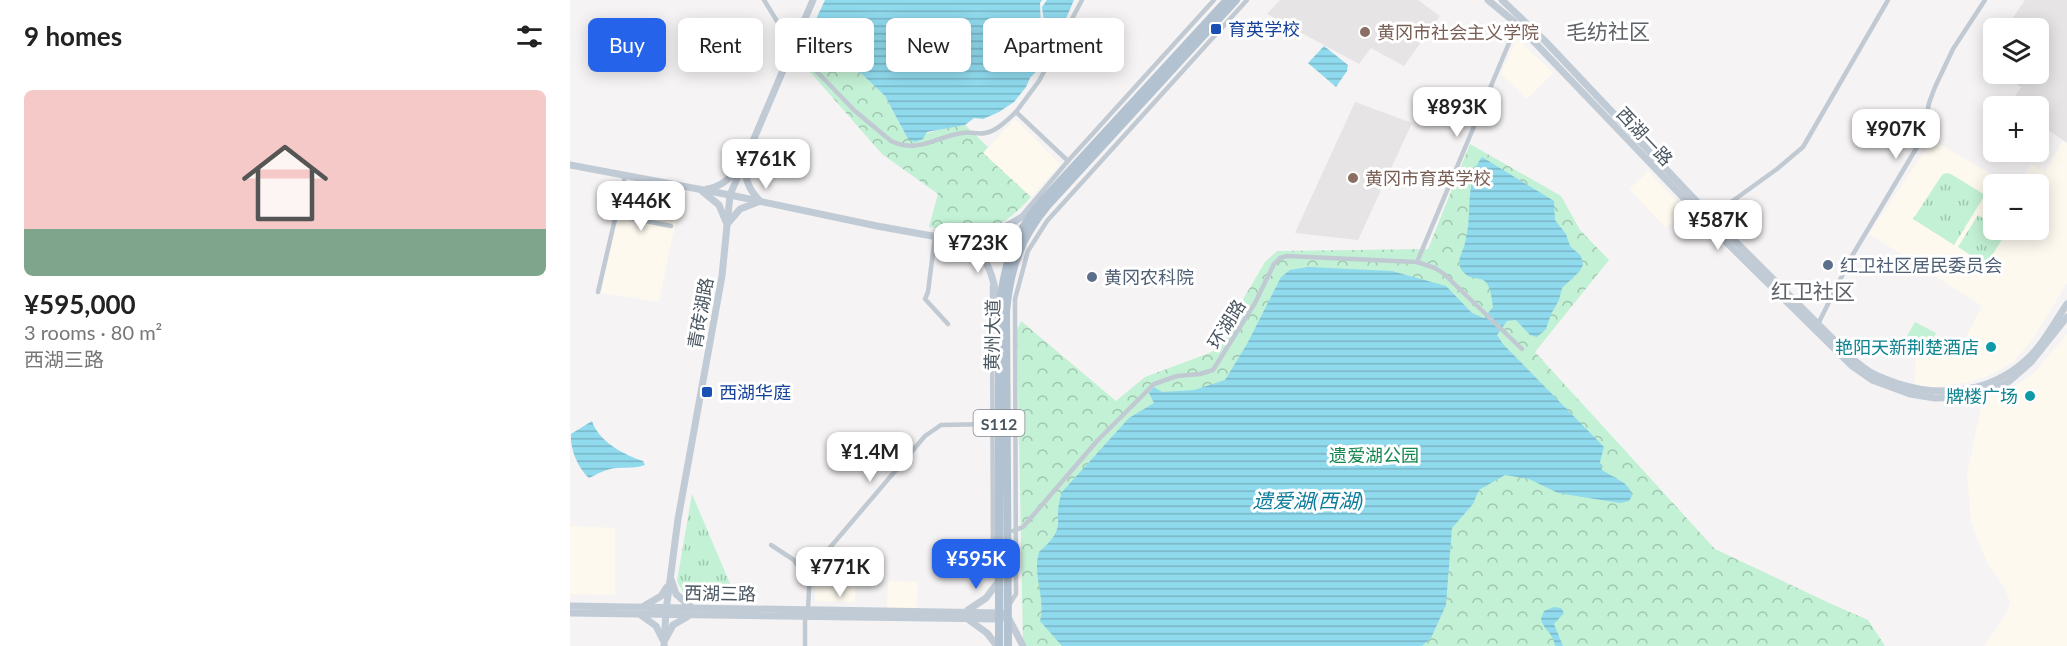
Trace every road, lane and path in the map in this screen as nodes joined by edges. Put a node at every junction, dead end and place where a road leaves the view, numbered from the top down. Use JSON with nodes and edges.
{"nodes":[{"id":1,"x":764,"y":0,"type":"edge"},
{"id":2,"x":813,"y":0,"type":"edge"},
{"id":3,"x":1082,"y":0,"type":"edge"},
{"id":4,"x":1214,"y":0,"type":"edge"},
{"id":5,"x":1227,"y":0,"type":"edge"},
{"id":6,"x":1236,"y":0,"type":"edge"},
{"id":7,"x":1247,"y":0,"type":"edge"},
{"id":8,"x":1488,"y":0,"type":"edge"},
{"id":9,"x":1502,"y":0,"type":"edge"},
{"id":10,"x":1888,"y":0,"type":"edge"},
{"id":11,"x":1985,"y":0,"type":"edge"},
{"id":12,"x":775,"y":18,"type":"edge"},
{"id":13,"x":805,"y":18,"type":"edge"},
{"id":14,"x":1517,"y":24,"type":"junction"},
{"id":15,"x":782,"y":72,"type":"edge"},
{"id":16,"x":817,"y":72,"type":"edge"},
{"id":17,"x":1016,"y":112,"type":"junction"},
{"id":18,"x":745,"y":161,"type":"junction"},
{"id":19,"x":1068,"y":161,"type":"junction"},
{"id":20,"x":570,"y":165,"type":"edge"},
{"id":21,"x":625,"y":176,"type":"junction"},
{"id":22,"x":700,"y":190,"type":"junction"},
{"id":23,"x":730,"y":195,"type":"junction"},
{"id":24,"x":760,"y":201,"type":"junction"},
{"id":25,"x":1036,"y":208,"type":"junction"},
{"id":26,"x":615,"y":215,"type":"junction"},
{"id":27,"x":1019,"y":219,"type":"junction"},
{"id":28,"x":1714,"y":220,"type":"junction"},
{"id":29,"x":727,"y":225,"type":"junction"},
{"id":30,"x":671,"y":226,"type":"dead end"},
{"id":31,"x":935,"y":236,"type":"junction"},
{"id":32,"x":958,"y":241,"type":"junction"},
{"id":33,"x":1014,"y":251,"type":"junction"},
{"id":34,"x":1418,"y":262,"type":"junction"},
{"id":35,"x":992,"y":277,"type":"junction"},
{"id":36,"x":598,"y":292,"type":"dead end"},
{"id":37,"x":2067,"y":304,"type":"edge"},
{"id":38,"x":1000,"y":306,"type":"junction"},
{"id":39,"x":2067,"y":317,"type":"edge"},
{"id":40,"x":948,"y":324,"type":"dead end"},
{"id":41,"x":1817,"y":327,"type":"junction"},
{"id":42,"x":1522,"y":349,"type":"dead end"},
{"id":43,"x":1993,"y":385,"type":"junction"},
{"id":44,"x":992,"y":424,"type":"junction"},
{"id":45,"x":1015,"y":531,"type":"junction"},
{"id":46,"x":1002,"y":534,"type":"junction"},
{"id":47,"x":771,"y":545,"type":"dead end"},
{"id":48,"x":670,"y":576,"type":"junction"},
{"id":49,"x":809,"y":578,"type":"junction"},
{"id":50,"x":998,"y":582,"type":"junction"},
{"id":51,"x":570,"y":606,"type":"edge"},
{"id":52,"x":808,"y":609,"type":"junction"},
{"id":53,"x":640,"y":611,"type":"junction"},
{"id":54,"x":666,"y":611,"type":"junction"},
{"id":55,"x":692,"y":612,"type":"junction"},
{"id":56,"x":570,"y":613,"type":"edge"},
{"id":57,"x":1003,"y":614,"type":"junction"},
{"id":58,"x":966,"y":615,"type":"junction"},
{"id":59,"x":805,"y":618,"type":"junction"},
{"id":60,"x":664,"y":644,"type":"edge"},
{"id":61,"x":805,"y":646,"type":"edge"},
{"id":62,"x":998,"y":646,"type":"edge"},
{"id":63,"x":1008,"y":646,"type":"edge"},
{"id":64,"x":1023,"y":646,"type":"edge"}],
"edges":[{"from":1,"to":12,"type":"street"},
{"from":2,"to":13,"type":"main road","name":"青砖湖路"},
{"from":3,"to":17,"type":"street"},
{"from":4,"to":19,"type":"street"},
{"from":5,"to":25,"type":"main road","name":"黄州大道","number":"S112"},
{"from":6,"to":33,"type":"main road","name":"黄州大道","number":"S112"},
{"from":7,"to":45,"type":"street"},
{"from":8,"to":14,"type":"main road","name":"西湖一路"},
{"from":9,"to":28,"type":"main road","name":"西湖一路"},
{"from":10,"to":28,"type":"street"},
{"from":11,"to":41,"type":"street"},
{"from":14,"to":34,"type":"street"},
{"from":14,"to":41,"type":"main road","name":"西湖一路"},
{"from":15,"to":18,"type":"main road","name":"青砖湖路"},
{"from":16,"to":17,"type":"street"},
{"from":17,"to":19,"type":"street"},
{"from":18,"to":22,"type":"main road"},
{"from":18,"to":23,"type":"main road","name":"青砖湖路"},
{"from":18,"to":24,"type":"main road"},
{"from":19,"to":27,"type":"street"},
{"from":20,"to":21,"type":"main road"},
{"from":21,"to":22,"type":"main road"},
{"from":21,"to":26,"type":"street"},
{"from":22,"to":23,"type":"main road"},
{"from":22,"to":29,"type":"main road"},
{"from":23,"to":24,"type":"main road"},
{"from":23,"to":29,"type":"main road","name":"青砖湖路"},
{"from":24,"to":29,"type":"main road"},
{"from":24,"to":31,"type":"main road"},
{"from":25,"to":27,"type":"main road"},
{"from":25,"to":33,"type":"main road","name":"黄州大道","number":"S112"},
{"from":26,"to":30,"type":"street"},
{"from":26,"to":36,"type":"street"},
{"from":27,"to":32,"type":"main road"},
{"from":28,"to":41,"type":"main road","name":"西湖一路"},
{"from":29,"to":48,"type":"main road","name":"青砖湖路"},
{"from":31,"to":32,"type":"main road"},
{"from":31,"to":40,"type":"street"},
{"from":32,"to":33,"type":"main road"},
{"from":32,"to":35,"type":"main road"},
{"from":33,"to":38,"type":"main road","name":"黄州大道","number":"S112"},
{"from":33,"to":46,"type":"main road","name":"黄州大道","number":"S112"},
{"from":34,"to":42,"type":"street","name":"环湖路"},
{"from":34,"to":45,"type":"street","name":"环湖路"},
{"from":35,"to":38,"type":"main road"},
{"from":35,"to":44,"type":"street"},
{"from":37,"to":43,"type":"main road"},
{"from":38,"to":46,"type":"main road","name":"黄州大道","number":"S112"},
{"from":39,"to":43,"type":"main road"},
{"from":41,"to":43,"type":"main road","name":"西湖一路"},
{"from":44,"to":49,"type":"street"},
{"from":44,"to":50,"type":"street"},
{"from":45,"to":46,"type":"street"},
{"from":45,"to":57,"type":"street"},
{"from":46,"to":50,"type":"main road","name":"黄州大道","number":"S112"},
{"from":46,"to":57,"type":"main road","name":"黄州大道","number":"S112"},
{"from":47,"to":49,"type":"street"},
{"from":48,"to":53,"type":"main road"},
{"from":48,"to":54,"type":"main road","name":"青砖湖路"},
{"from":48,"to":55,"type":"main road"},
{"from":49,"to":52,"type":"street"},
{"from":50,"to":57,"type":"main road","name":"黄州大道","number":"S112"},
{"from":50,"to":58,"type":"main road"},
{"from":51,"to":53,"type":"main road","name":"西湖三路"},
{"from":52,"to":55,"type":"main road","name":"西湖三路"},
{"from":52,"to":58,"type":"main road","name":"西湖三路"},
{"from":53,"to":54,"type":"main road","name":"西湖三路"},
{"from":53,"to":56,"type":"main road","name":"西湖三路"},
{"from":53,"to":60,"type":"main road"},
{"from":54,"to":55,"type":"main road","name":"西湖三路"},
{"from":54,"to":60,"type":"main road","name":"青砖湖路"},
{"from":55,"to":59,"type":"main road","name":"西湖三路"},
{"from":55,"to":60,"type":"main road"},
{"from":57,"to":58,"type":"main road","name":"西湖三路"},
{"from":57,"to":62,"type":"main road","name":"黄州大道","number":"S112"},
{"from":57,"to":63,"type":"main road","name":"黄州大道","number":"S112"},
{"from":57,"to":64,"type":"main road"},
{"from":58,"to":59,"type":"main road","name":"西湖三路"},
{"from":58,"to":62,"type":"main road"},
{"from":59,"to":61,"type":"street"}]}
